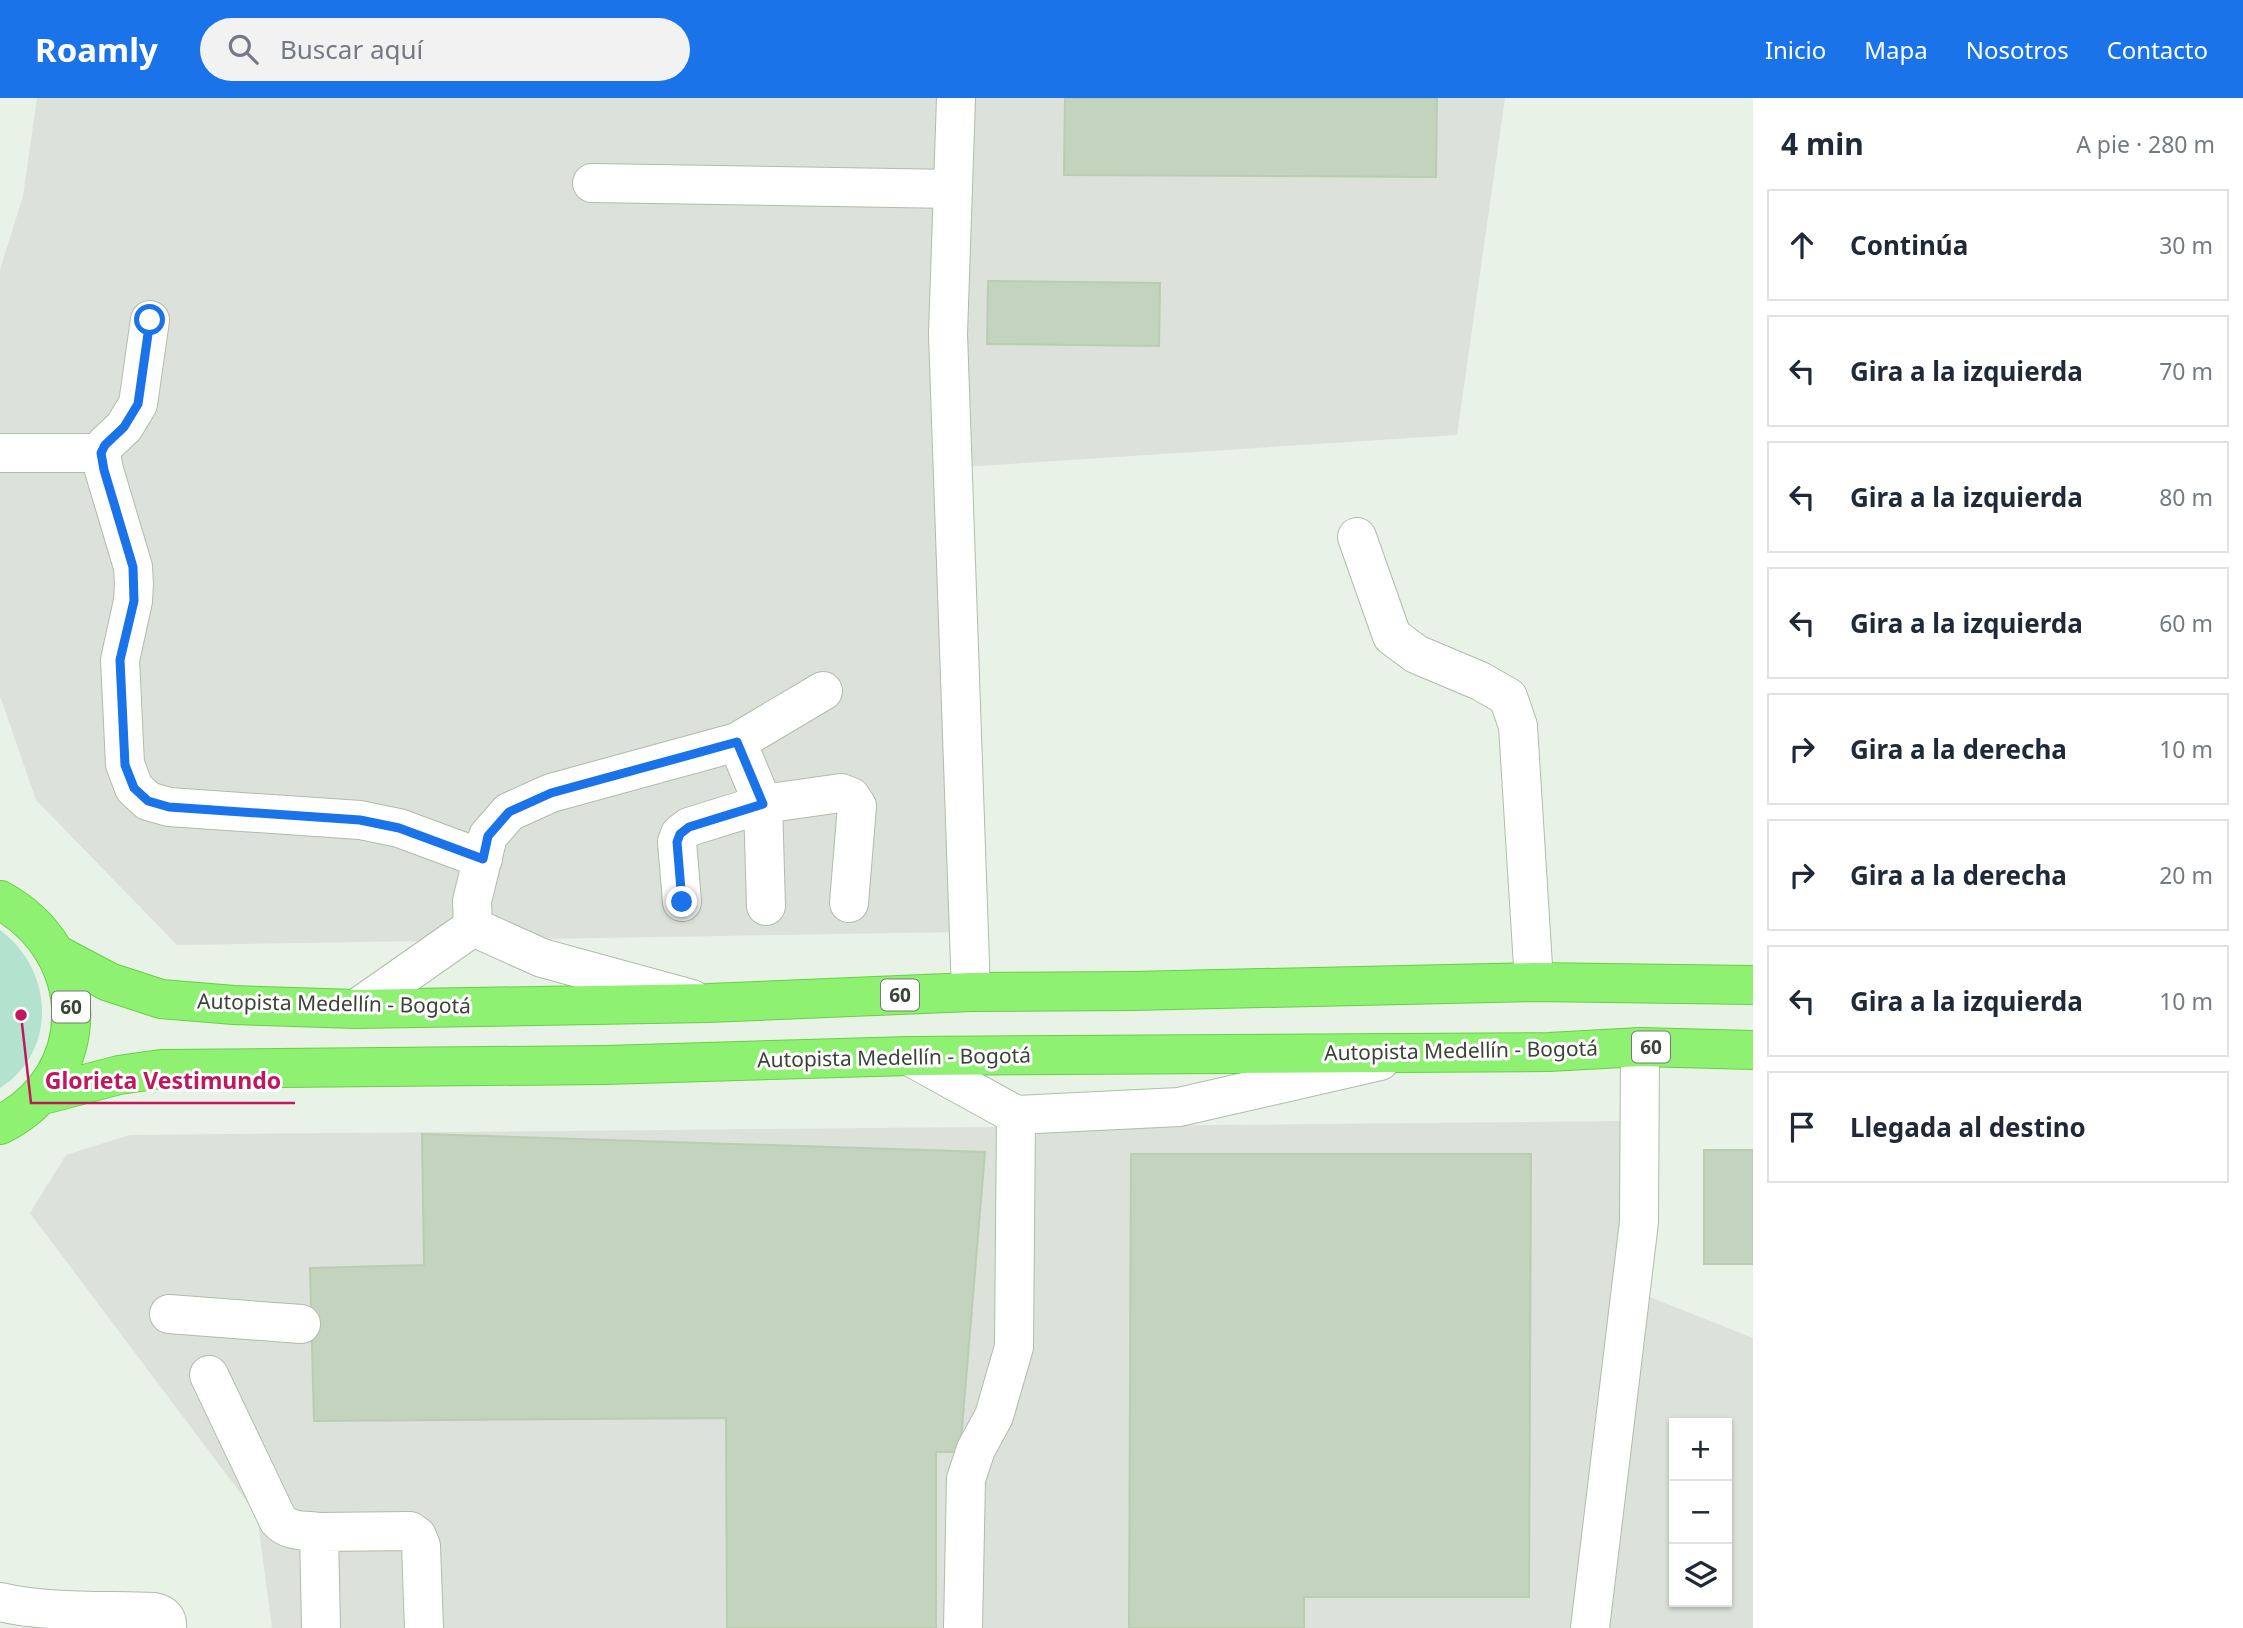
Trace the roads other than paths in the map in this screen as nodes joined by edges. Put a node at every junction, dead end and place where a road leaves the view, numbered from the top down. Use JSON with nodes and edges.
{"nodes":[{"id":1,"x":956,"y":98,"type":"edge"},
{"id":2,"x":592,"y":183,"type":"dead end"},
{"id":3,"x":953,"y":189,"type":"junction"},
{"id":4,"x":150,"y":320,"type":"dead end"},
{"id":5,"x":0,"y":453,"type":"edge"},
{"id":6,"x":101,"y":453,"type":"junction"},
{"id":7,"x":1357,"y":537,"type":"dead end"},
{"id":8,"x":823,"y":691,"type":"dead end"},
{"id":9,"x":737,"y":742,"type":"junction"},
{"id":10,"x":763,"y":804,"type":"junction"},
{"id":11,"x":483,"y":859,"type":"junction"},
{"id":12,"x":0,"y":900,"type":"edge"},
{"id":13,"x":682,"y":902,"type":"dead end"},
{"id":14,"x":849,"y":903,"type":"dead end"},
{"id":15,"x":766,"y":906,"type":"dead end"},
{"id":16,"x":473,"y":927,"type":"junction"},
{"id":17,"x":58,"y":955,"type":"junction"},
{"id":18,"x":1534,"y":982,"type":"junction"},
{"id":19,"x":1753,"y":985,"type":"edge"},
{"id":20,"x":971,"y":992,"type":"junction"},
{"id":21,"x":708,"y":1003,"type":"junction"},
{"id":22,"x":356,"y":1009,"type":"junction"},
{"id":23,"x":1640,"y":1047,"type":"junction"},
{"id":24,"x":1753,"y":1050,"type":"edge"},
{"id":25,"x":1415,"y":1053,"type":"junction"},
{"id":26,"x":909,"y":1056,"type":"junction"},
{"id":27,"x":39,"y":1096,"type":"junction"},
{"id":28,"x":1016,"y":1115,"type":"junction"},
{"id":29,"x":0,"y":1125,"type":"edge"},
{"id":30,"x":169,"y":1314,"type":"dead end"},
{"id":31,"x":301,"y":1324,"type":"dead end"},
{"id":32,"x":209,"y":1375,"type":"dead end"},
{"id":33,"x":319,"y":1532,"type":"junction"},
{"id":34,"x":0,"y":1602,"type":"edge"},
{"id":35,"x":79,"y":1619,"type":"edge"},
{"id":36,"x":167,"y":1628,"type":"edge"},
{"id":37,"x":321,"y":1628,"type":"edge"},
{"id":38,"x":424,"y":1628,"type":"edge"},
{"id":39,"x":963,"y":1628,"type":"edge"},
{"id":40,"x":1590,"y":1628,"type":"edge"}],
"edges":[{"from":1,"to":3,"type":"lane"},
{"from":2,"to":3,"type":"lane"},
{"from":3,"to":20,"type":"lane"},
{"from":4,"to":6,"type":"lane"},
{"from":5,"to":6,"type":"lane"},
{"from":6,"to":11,"type":"lane"},
{"from":7,"to":18,"type":"lane"},
{"from":8,"to":9,"type":"lane"},
{"from":9,"to":10,"type":"lane"},
{"from":9,"to":11,"type":"lane"},
{"from":10,"to":13,"type":"lane"},
{"from":10,"to":14,"type":"lane"},
{"from":10,"to":15,"type":"lane"},
{"from":11,"to":16,"type":"lane"},
{"from":12,"to":17,"type":"highway","name":"Autopista Medellín - Bogotá","number":"60"},
{"from":16,"to":21,"type":"lane"},
{"from":16,"to":22,"type":"lane"},
{"from":17,"to":22,"type":"highway","name":"Autopista Medellín - Bogotá","number":"60"},
{"from":17,"to":27,"type":"highway","name":"Autopista Medellín - Bogotá","number":"60"},
{"from":18,"to":19,"type":"highway","name":"Autopista Medellín - Bogotá","number":"60"},
{"from":18,"to":20,"type":"highway","name":"Autopista Medellín - Bogotá","number":"60"},
{"from":20,"to":21,"type":"highway","name":"Autopista Medellín - Bogotá","number":"60"},
{"from":21,"to":22,"type":"highway","name":"Autopista Medellín - Bogotá","number":"60"},
{"from":23,"to":24,"type":"highway","name":"Autopista Medellín - Bogotá","number":"60"},
{"from":23,"to":25,"type":"highway","name":"Autopista Medellín - Bogotá","number":"60"},
{"from":23,"to":40,"type":"lane"},
{"from":25,"to":26,"type":"highway","name":"Autopista Medellín - Bogotá","number":"60"},
{"from":25,"to":28,"type":"lane"},
{"from":26,"to":27,"type":"highway","name":"Autopista Medellín - Bogotá","number":"60"},
{"from":26,"to":28,"type":"lane"},
{"from":27,"to":29,"type":"highway","name":"Autopista Medellín - Bogotá","number":"60"},
{"from":28,"to":39,"type":"lane"},
{"from":30,"to":31,"type":"lane"},
{"from":32,"to":33,"type":"lane"},
{"from":33,"to":37,"type":"lane"},
{"from":33,"to":38,"type":"lane"},
{"from":34,"to":35,"type":"lane"},
{"from":35,"to":36,"type":"lane"}]}
